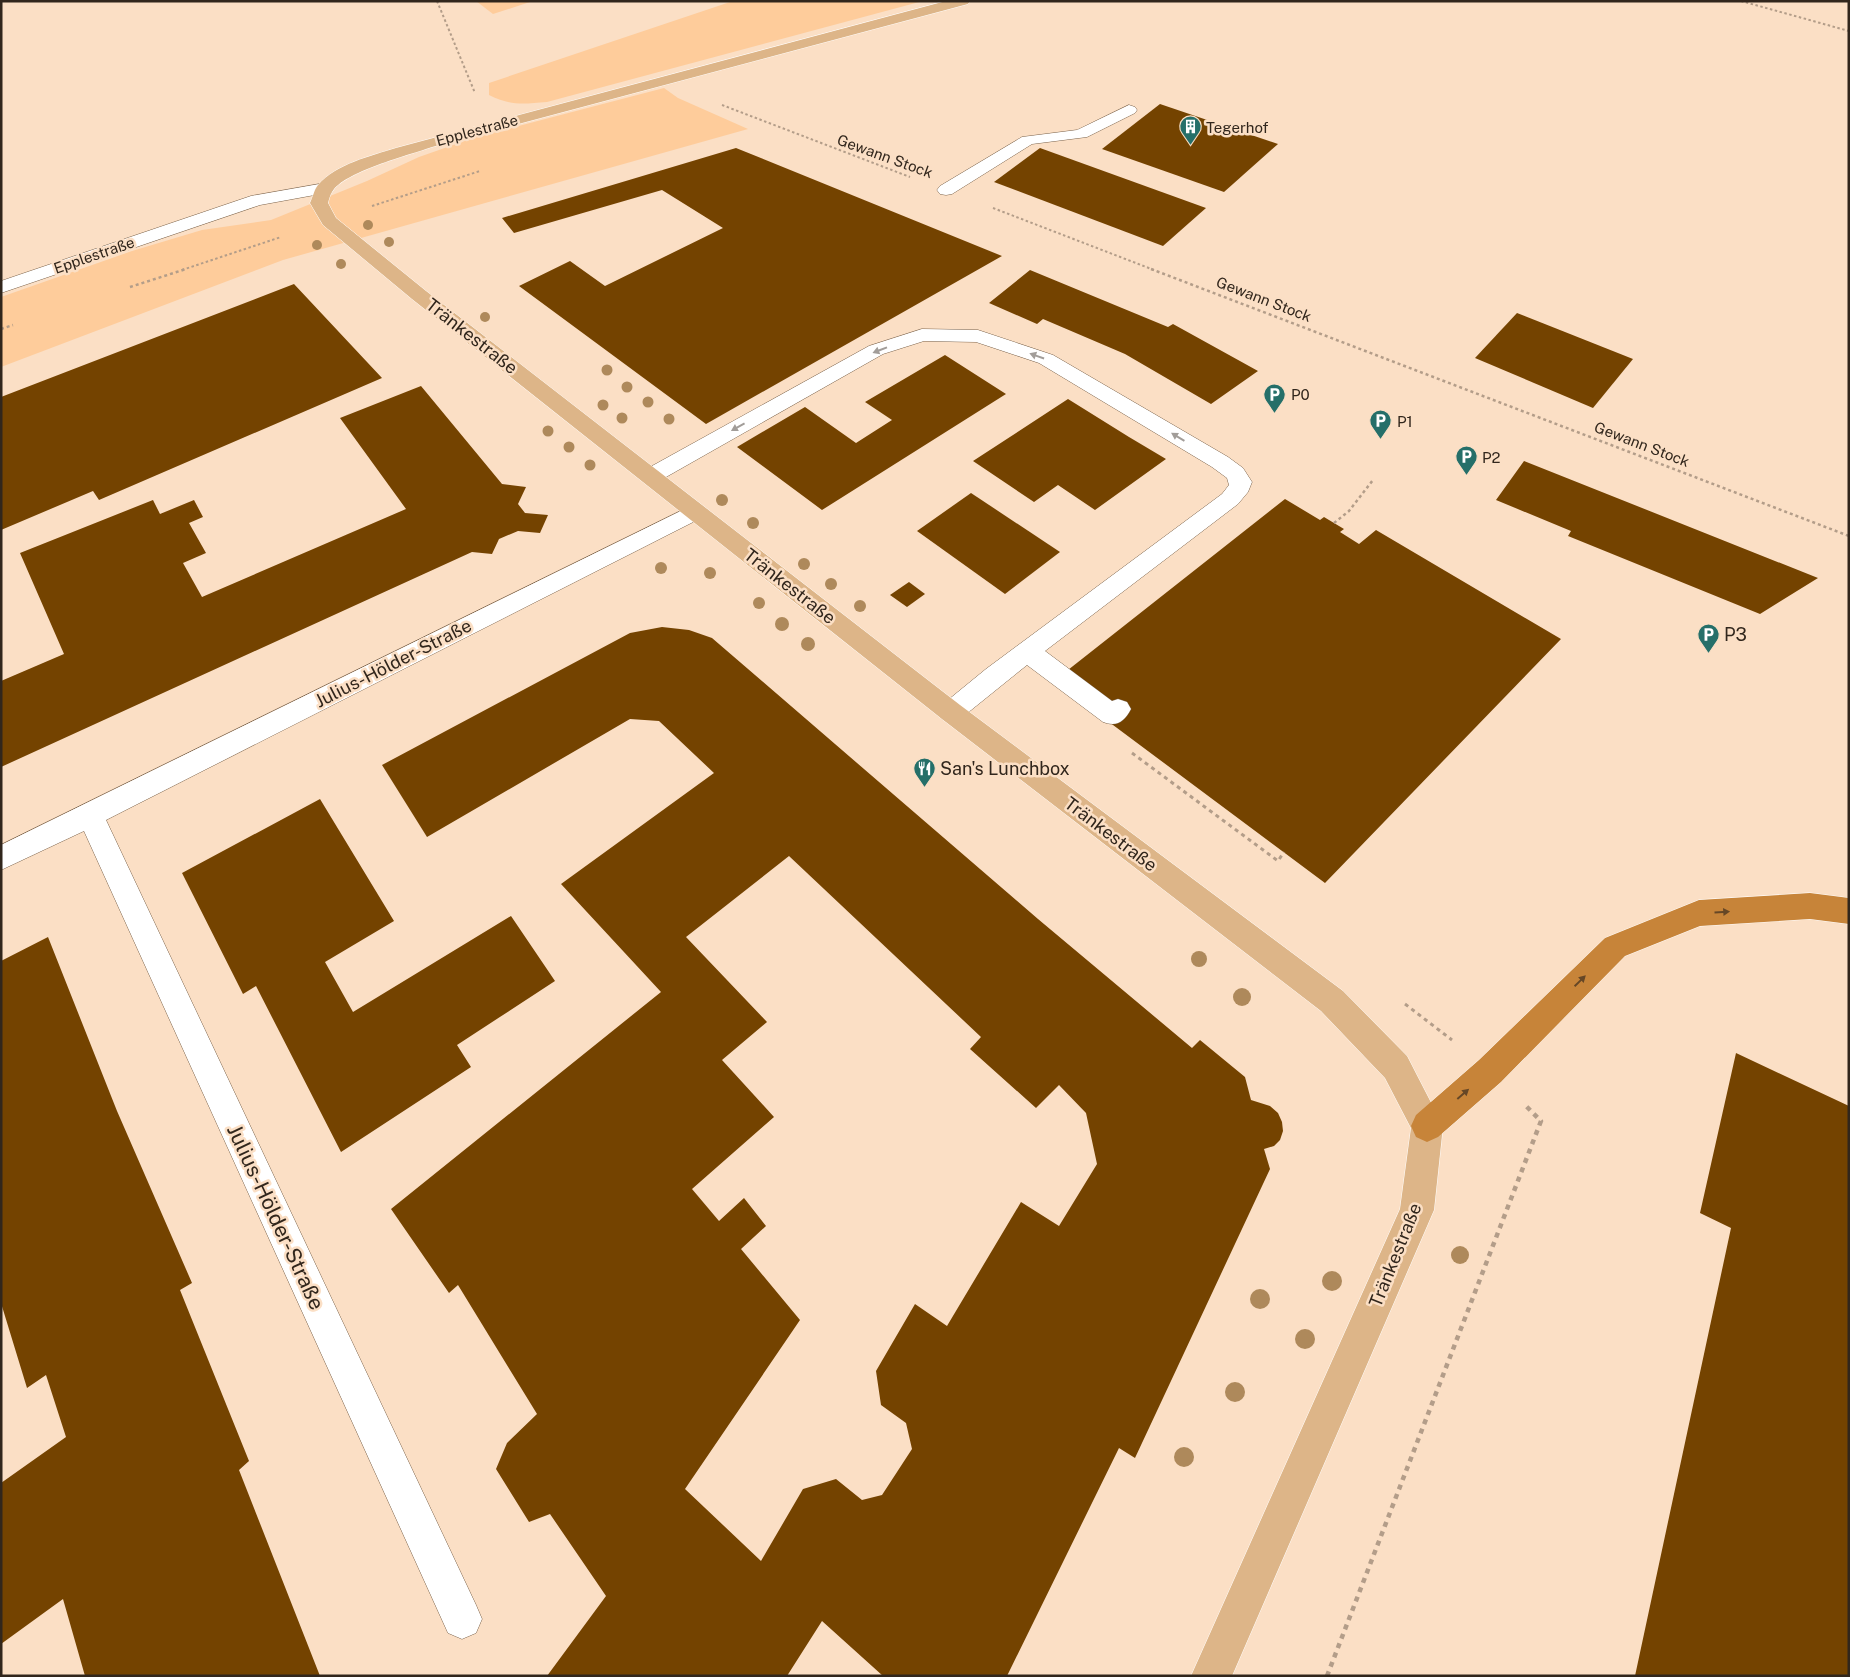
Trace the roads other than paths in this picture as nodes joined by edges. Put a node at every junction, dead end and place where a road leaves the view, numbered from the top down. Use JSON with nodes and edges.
{"nodes":[{"id":1,"x":963,"y":1,"type":"edge"},
{"id":2,"x":1129,"y":110,"type":"dead end"},
{"id":3,"x":325,"y":188,"type":"junction"},
{"id":4,"x":946,"y":190,"type":"road end"},
{"id":5,"x":1,"y":287,"type":"edge"},
{"id":6,"x":651,"y":476,"type":"junction"},
{"id":7,"x":695,"y":512,"type":"junction"},
{"id":8,"x":1028,"y":652,"type":"junction"},
{"id":9,"x":1118,"y":709,"type":"dead end"},
{"id":10,"x":951,"y":712,"type":"junction"},
{"id":11,"x":90,"y":815,"type":"junction"},
{"id":12,"x":1,"y":858,"type":"edge"},
{"id":13,"x":1849,"y":911,"type":"edge"},
{"id":14,"x":1427,"y":1126,"type":"junction"},
{"id":15,"x":462,"y":1619,"type":"dead end"},
{"id":16,"x":1210,"y":1676,"type":"edge"}],
"edges":[{"from":1,"to":3,"type":"main road","name":"Epplestraße"},
{"from":2,"to":4,"type":"street"},
{"from":3,"to":5,"type":"street","name":"Epplestraße"},
{"from":3,"to":6,"type":"main road","name":"Tränkestraße"},
{"from":6,"to":7,"type":"main road","name":"Tränkestraße"},
{"from":8,"to":6,"type":"street","one_way":true},
{"from":7,"to":10,"type":"main road","name":"Tränkestraße"},
{"from":7,"to":11,"type":"street","name":"Julius-Hölder-Straße"},
{"from":8,"to":9,"type":"street"},
{"from":8,"to":10,"type":"street"},
{"from":10,"to":14,"type":"main road","name":"Tränkestraße"},
{"from":11,"to":12,"type":"street","name":"Julius-Hölder-Straße"},
{"from":11,"to":15,"type":"street","name":"Julius-Hölder-Straße"},
{"from":14,"to":13,"type":"highway","one_way":true},
{"from":14,"to":16,"type":"main road","name":"Tränkestraße"}]}
